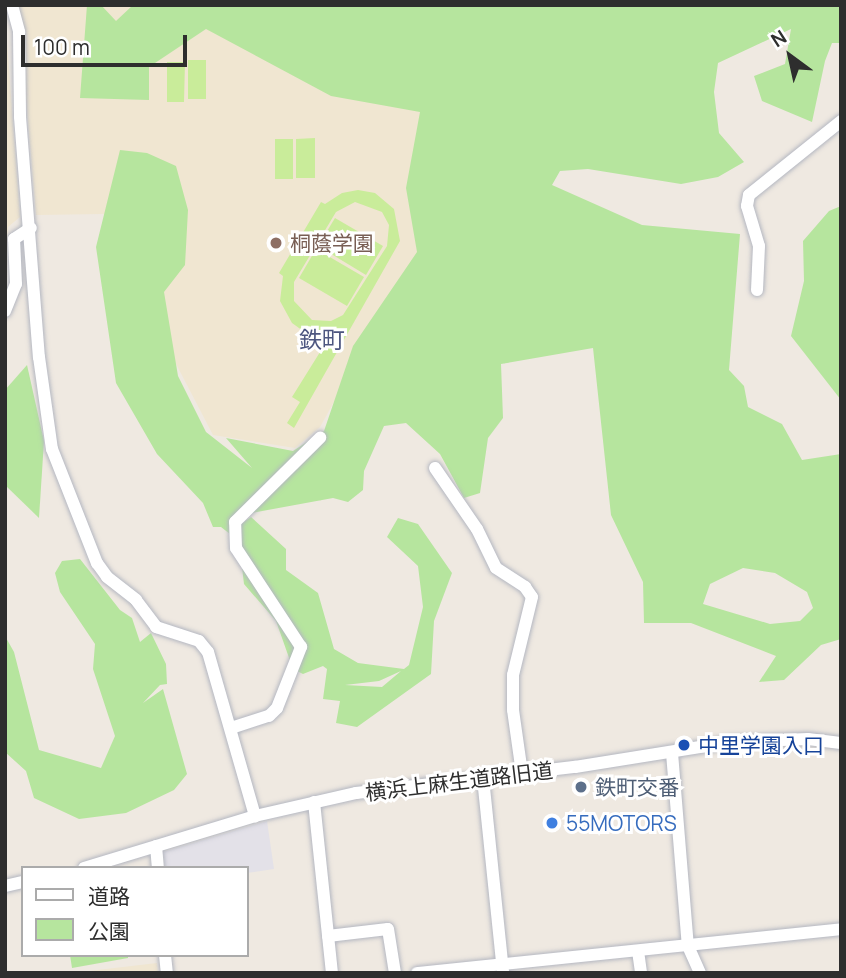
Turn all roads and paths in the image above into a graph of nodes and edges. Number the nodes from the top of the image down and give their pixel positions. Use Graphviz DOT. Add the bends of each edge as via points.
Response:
graph roads {
  1 [pos="12,5"];
  2 [pos="841,121"];
  3 [pos="31,228"];
  4 [pos="757,290"];
  5 [pos="5,312"];
  6 [pos="320,438"];
  7 [pos="435,468"];
  8 [pos="231,728"];
  9 [pos="841,743"];
  10 [pos="672,754"];
  11 [pos="522,773"];
  12 [pos="483,778"];
  13 [pos="314,802"];
  14 [pos="255,816"];
  15 [pos="156,846"];
  16 [pos="91,866"];
  17 [pos="158,866"];
  18 [pos="841,929"];
  19 [pos="328,936"];
  20 [pos="688,946"];
  21 [pos="638,951"];
  22 [pos="547,966"];
  23 [pos="503,968"];
  24 [pos="332,973"];
  25 [pos="395,973"];
  26 [pos="417,973"];
  27 [pos="641,973"];
  28 [pos="700,973"];
  1 -- 3 [label="street" via="19,33 19,97"];
  2 -- 4 [label="street" via="749,195 747,206 760,246"];
  3 -- 5 [label="street" via="14,239 16,284"];
  3 -- 8 [label="street" via="39,357 52,449 97,564 136,600 156,627 200,641 208,652"];
  6 -- 8 [label="street" via="234,522 236,548 301,647 277,708 269,716"];
  7 -- 11 [label="street" via="477,528 496,568 532,597 513,675"];
  8 -- 14 [label="street"];
  9 -- 10 [label="street, 横浜上麻生道路旧道" via="808,739 731,743"];
  10 -- 11 [label="street, 横浜上麻生道路旧道"];
  10 -- 20 [label="street"];
  11 -- 12 [label="street, 横浜上麻生道路旧道"];
  12 -- 13 [label="street, 横浜上麻生道路旧道"];
  12 -- 23 [label="street"];
  13 -- 14 [label="street, 横浜上麻生道路旧道"];
  13 -- 19 [label="street"];
  14 -- 15 [label="street, 横浜上麻生道路旧道"];
  15 -- 16 [label="street, 横浜上麻生道路旧道"];
  15 -- 17 [label="street"];
  18 -- 20 [label="street"];
  19 -- 24 [label="street"];
  19 -- 25 [label="street" via="388,929"];
  20 -- 21 [label="street"];
  20 -- 28 [label="street"];
  21 -- 22 [label="street"];
  21 -- 27 [label="street"];
  22 -- 23 [label="street"];
  23 -- 26 [label="street"];
}
